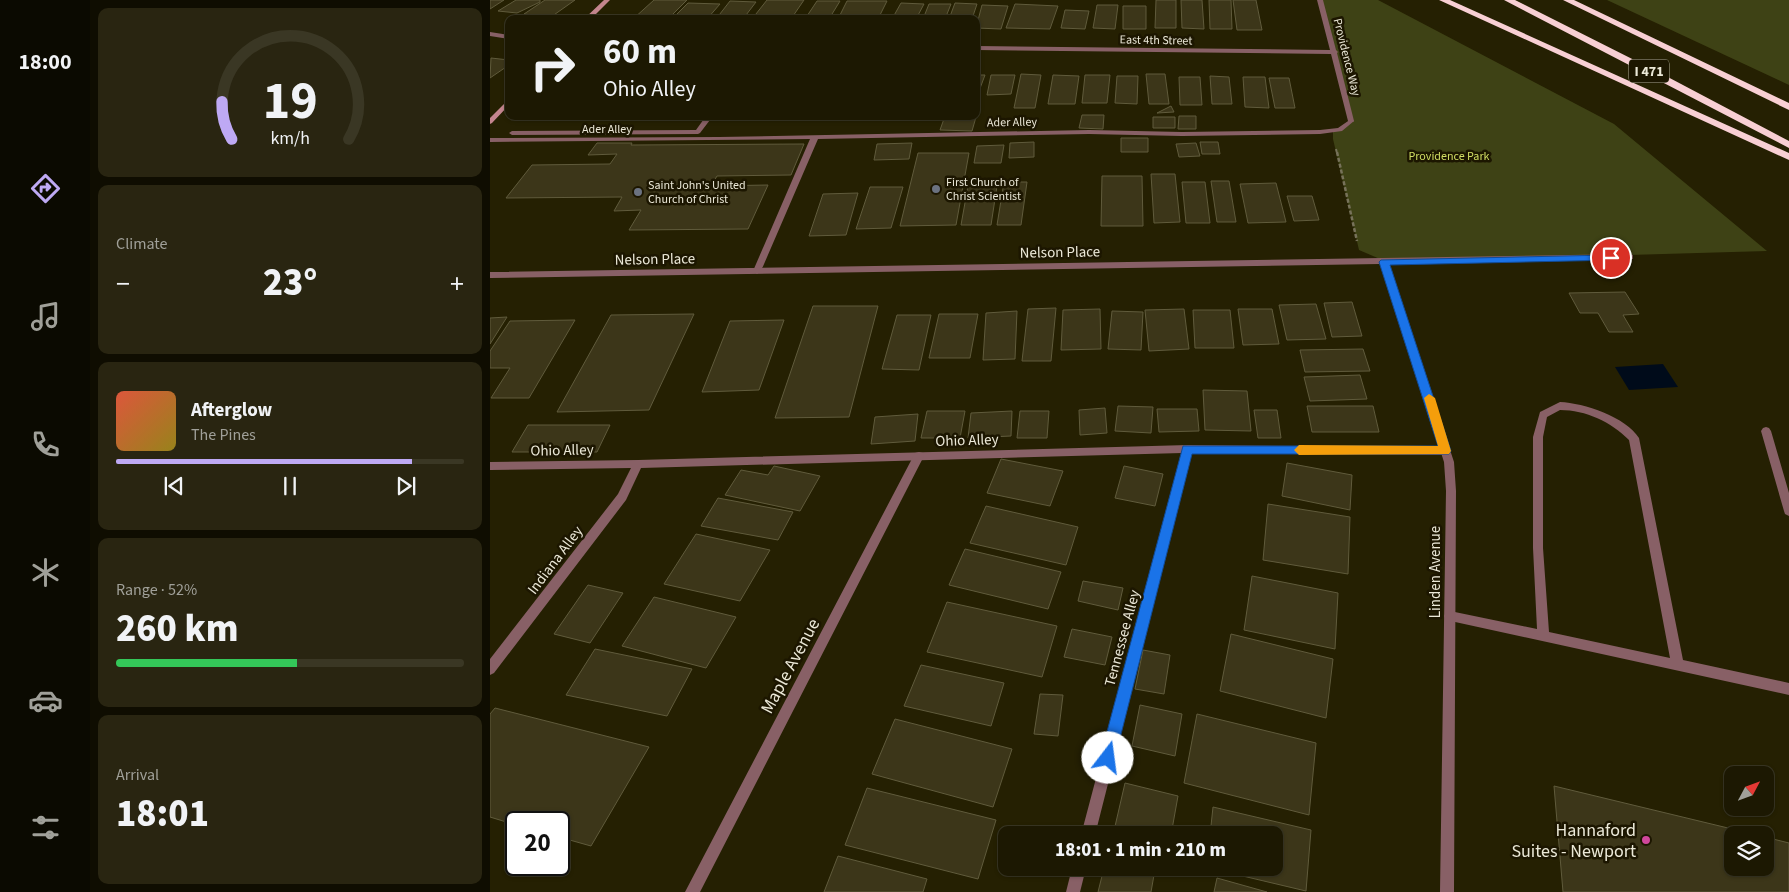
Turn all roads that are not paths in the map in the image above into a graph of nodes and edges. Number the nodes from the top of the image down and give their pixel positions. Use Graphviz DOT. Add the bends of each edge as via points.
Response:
graph roads {
  1 [pos="607,0"];
  2 [pos="1320,0"];
  3 [pos="1443,0"];
  4 [pos="1508,0"];
  5 [pos="1567,0"];
  6 [pos="591,15"];
  7 [pos="490,34"];
  8 [pos="505,36"];
  9 [pos="980,48"];
  10 [pos="1335,52"];
  11 [pos="505,105"];
  12 [pos="1789,107"];
  13 [pos="707,120"];
  14 [pos="491,121"];
  15 [pos="1351,121"];
  16 [pos="490,134"];
  17 [pos="815,138"];
  18 [pos="490,140"];
  19 [pos="1789,145"];
  20 [pos="1789,157"];
  21 [pos="1630,257"];
  22 [pos="1384,262"];
  23 [pos="757,271"];
  24 [pos="490,275"];
  25 [pos="1766,431"];
  26 [pos="1188,449"];
  27 [pos="1445,451"];
  28 [pos="919,456"];
  29 [pos="638,464"];
  30 [pos="490,466"];
  31 [pos="1789,511"];
  32 [pos="1450,616"];
  33 [pos="1543,636"];
  34 [pos="1678,666"];
  35 [pos="490,669"];
  36 [pos="1789,690"];
  37 [pos="1090,826"];
  38 [pos="1077,876"];
  39 [pos="692,892"];
  40 [pos="1073,892"];
  41 [pos="1447,892"];
  1 -- 6 [label="street"];
  2 -- 10 [label="street, Providence Way"];
  3 -- 20 [label="highway"];
  4 -- 19 [label="highway, I 471"];
  5 -- 12 [label="highway, I 471"];
  7 -- 8 [label="street"];
  9 -- 10 [label="street, East 4th Street"];
  10 -- 15 [label="street, Providence Way"];
  11 -- 14 [label="street"];
  13 -- 16 [label="street" via="698,132"];
  15 -- 17 [label="street, Ader Alley" via="1344,128 1333,131"];
  17 -- 18 [label="street, Ader Alley"];
  17 -- 23 [label="street"];
  21 -- 22 [label="street, Nelson Place"];
  22 -- 23 [label="street, Nelson Place"];
  22 -- 27 [label="street, Linden Avenue"];
  23 -- 24 [label="street, Nelson Place"];
  25 -- 31 [label="street"];
  26 -- 27 [label="street, Ohio Alley"];
  26 -- 28 [label="street, Ohio Alley"];
  26 -- 37 [label="street, Tennessee Alley"];
  27 -- 32 [label="street, Linden Avenue" via="1451,491"];
  28 -- 29 [label="street, Ohio Alley"];
  28 -- 39 [label="street, Maple Avenue"];
  29 -- 30 [label="street, Ohio Alley"];
  29 -- 35 [label="street, Indiana Alley" via="622,497"];
  32 -- 33 [label="street"];
  32 -- 41 [label="street, Linden Avenue"];
  33 -- 34 [label="street"];
  33 -- 34 [label="street" via="1538,548 1538,437 1543,415 1560,406 1584,410 1615,422 1634,438"];
  34 -- 36 [label="street"];
  38 -- 40 [label="street"];
}
